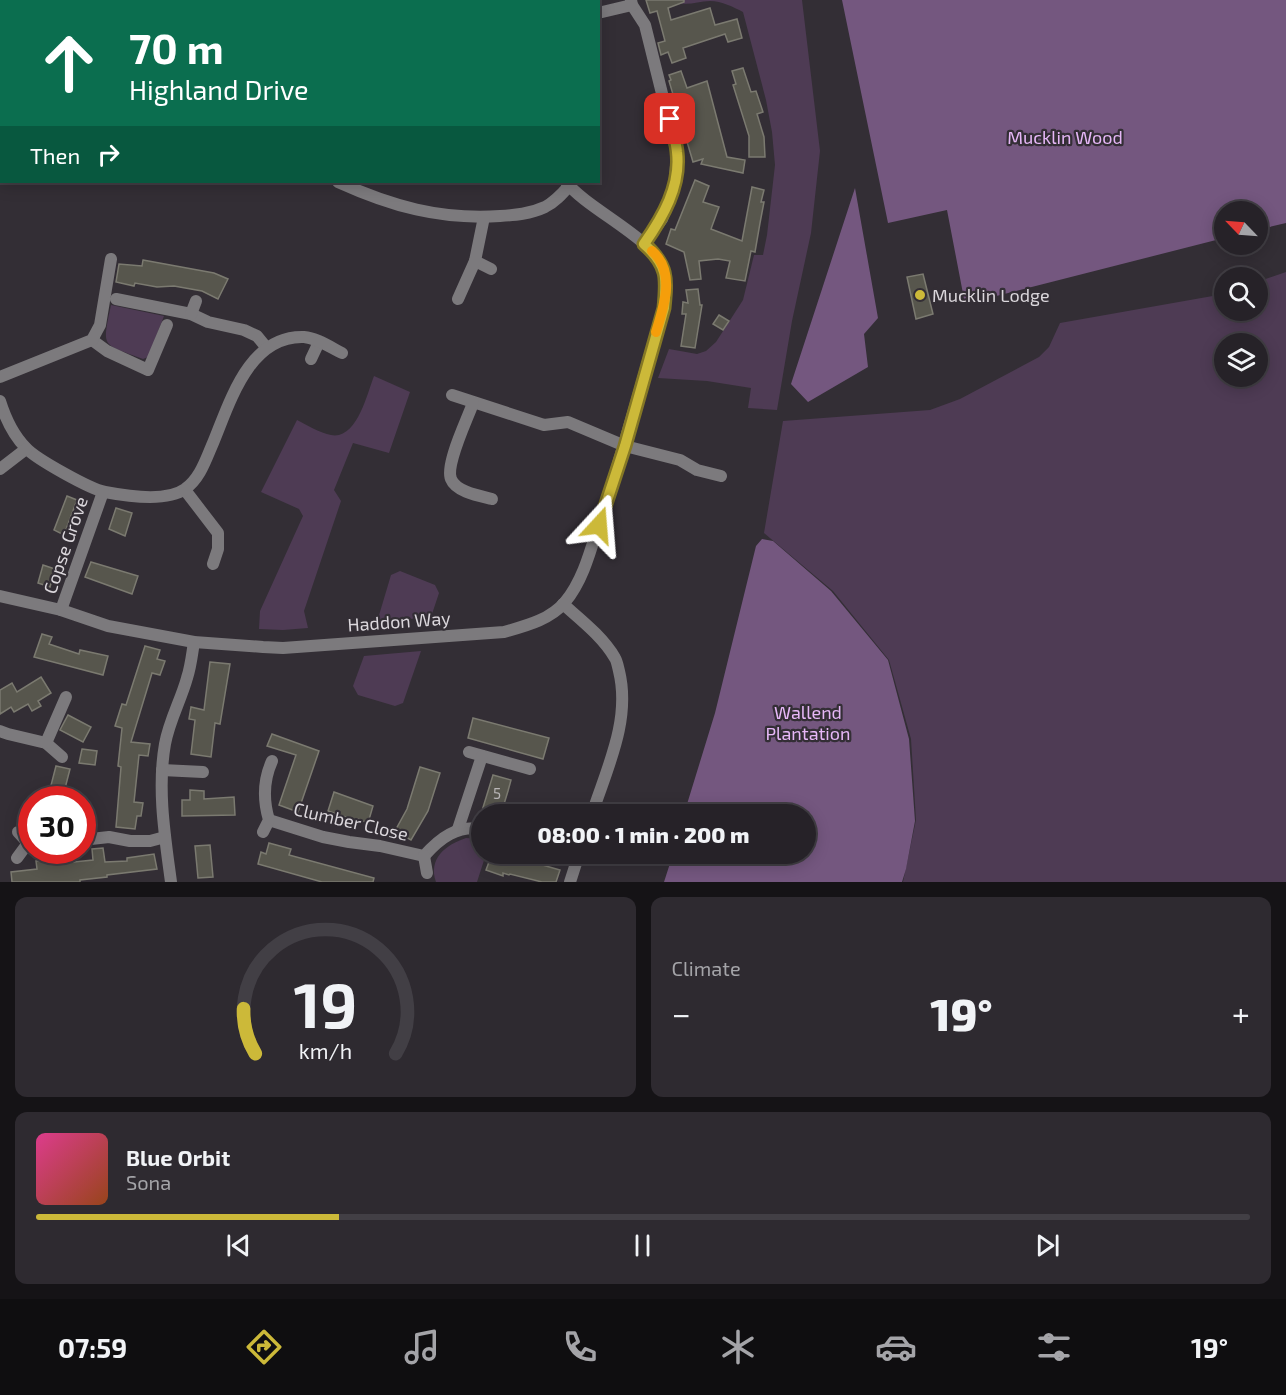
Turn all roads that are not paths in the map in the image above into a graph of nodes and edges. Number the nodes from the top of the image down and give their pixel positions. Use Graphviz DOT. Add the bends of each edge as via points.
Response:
graph roads {
  1 [pos="631,2"];
  2 [pos="600,12"];
  3 [pos="340,183"];
  4 [pos="568,184"];
  5 [pos="484,217"];
  6 [pos="644,244"];
  7 [pos="111,259"];
  8 [pos="475,261"];
  9 [pos="491,269"];
  10 [pos="116,299"];
  11 [pos="458,299"];
  12 [pos="196,301"];
  13 [pos="191,314"];
  14 [pos="167,325"];
  15 [pos="92,340"];
  16 [pos="319,342"];
  17 [pos="266,347"];
  18 [pos="342,353"];
  19 [pos="311,359"];
  20 [pos="0,377"];
  21 [pos="452,395"];
  22 [pos="0,401"];
  23 [pos="473,403"];
  24 [pos="625,446"];
  25 [pos="26,449"];
  26 [pos="0,470"];
  27 [pos="716,471"];
  28 [pos="185,490"];
  29 [pos="103,492"];
  30 [pos="492,500"];
  31 [pos="213,564"];
  32 [pos="0,596"];
  33 [pos="563,604"];
  34 [pos="61,610"];
  35 [pos="194,642"];
  36 [pos="66,697"];
  37 [pos="0,730"];
  38 [pos="46,743"];
  39 [pos="469,752"];
  40 [pos="482,756"];
  41 [pos="62,757"];
  42 [pos="272,761"];
  43 [pos="162,770"];
  44 [pos="530,770"];
  45 [pos="203,772"];
  46 [pos="595,804"];
  47 [pos="269,820"];
  48 [pos="471,827"];
  49 [pos="458,830"];
  50 [pos="263,832"];
  51 [pos="165,837"];
  52 [pos="96,838"];
  53 [pos="424,856"];
  54 [pos="574,864"];
  55 [pos="427,873"];
  56 [pos="171,882"];
  57 [pos="570,882"];
  1 -- 2 [label="street"];
  1 -- 6 [label="street" via="645,25 677,154 674,188 662,219"];
  3 -- 5 [label="street" via="421,212"];
  4 -- 5 [label="street" via="546,207 525,214"];
  4 -- 6 [label="street, Haddon Way"];
  5 -- 8 [label="street"];
  6 -- 24 [label="street, Haddon Way" via="664,268 664,308"];
  7 -- 15 [label="street" via="100,325"];
  8 -- 9 [label="street"];
  8 -- 11 [label="street"];
  10 -- 13 [label="street"];
  12 -- 13 [label="street"];
  13 -- 17 [label="street" via="244,330 257,336"];
  14 -- 15 [label="street" via="148,370"];
  15 -- 20 [label="street"];
  16 -- 17 [label="street" via="306,337"];
  16 -- 18 [label="street"];
  16 -- 19 [label="street"];
  17 -- 28 [label="street" via="247,370 202,470"];
  21 -- 23 [label="street"];
  22 -- 25 [label="street"];
  23 -- 24 [label="street" via="544,425 568,422"];
  23 -- 30 [label="street" via="450,465 450,478 466,491"];
  24 -- 27 [label="street" via="680,460 697,470"];
  24 -- 33 [label="street, Haddon Way" via="585,565"];
  25 -- 26 [label="street"];
  25 -- 29 [label="street"];
  28 -- 29 [label="street" via="163,497"];
  28 -- 31 [label="street" via="223,531"];
  29 -- 34 [label="street, Copse Grove"];
  32 -- 34 [label="street, Haddon Way"];
  33 -- 35 [label="street, Haddon Way" via="539,621 504,632 283,648"];
  33 -- 46 [label="street" via="616,658 622,685 619,734"];
  34 -- 35 [label="street, Haddon Way" via="108,626"];
  35 -- 43 [label="street" via="187,679 165,742"];
  36 -- 38 [label="street"];
  37 -- 38 [label="street"];
  38 -- 41 [label="street"];
  39 -- 40 [label="street"];
  40 -- 44 [label="street"];
  40 -- 49 [label="street"];
  42 -- 47 [label="street, Clumber Close" via="264,793"];
  43 -- 45 [label="street"];
  43 -- 51 [label="street"];
  47 -- 50 [label="street, Clumber Close"];
  47 -- 53 [label="street, Clumber Close" via="323,837"];
  48 -- 49 [label="street, Clumber Close"];
  49 -- 53 [label="street, Clumber Close" via="435,843"];
  51 -- 52 [label="street" via="150,841"];
  51 -- 56 [label="street"];
  53 -- 55 [label="street, Clumber Close"];
  54 -- 57 [label="street"];
}
